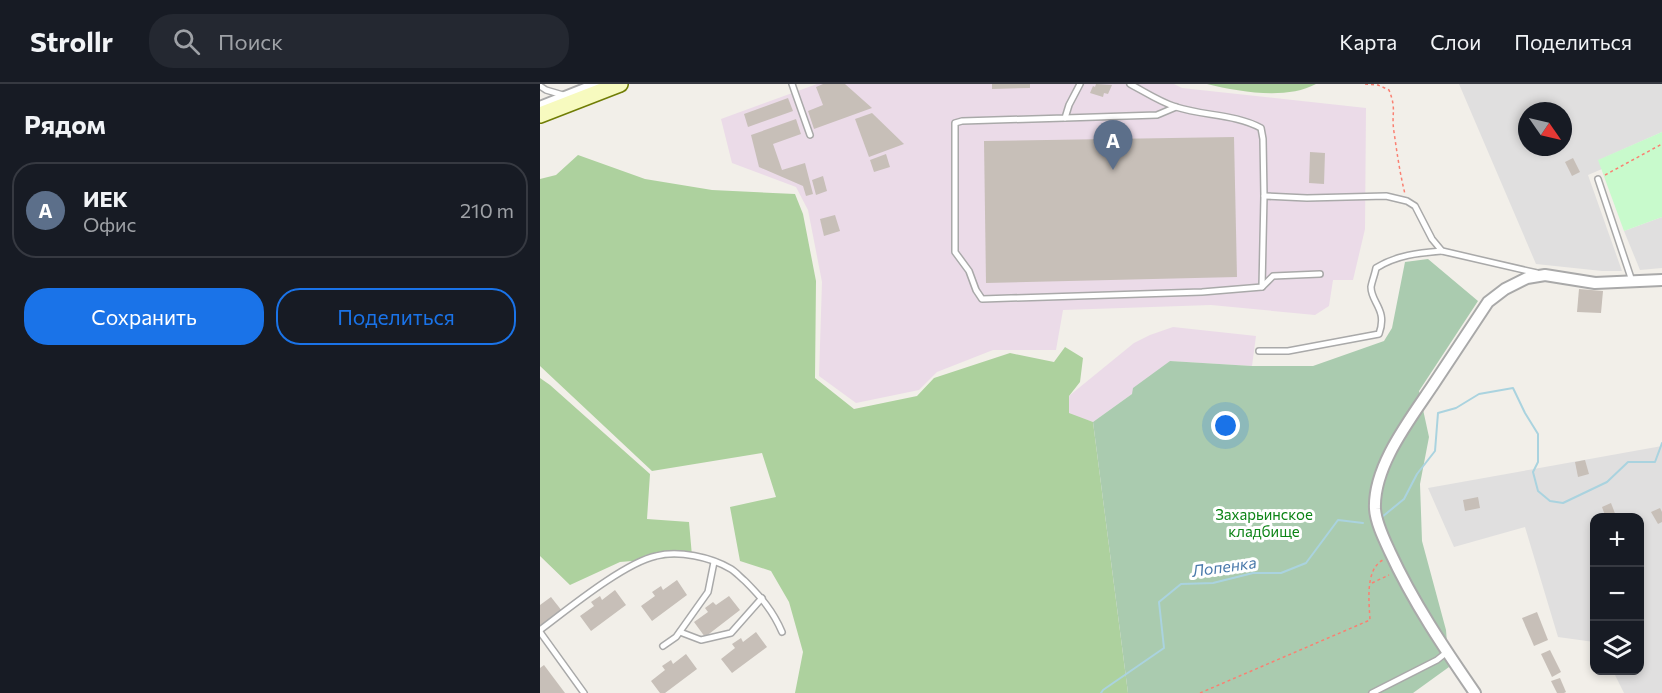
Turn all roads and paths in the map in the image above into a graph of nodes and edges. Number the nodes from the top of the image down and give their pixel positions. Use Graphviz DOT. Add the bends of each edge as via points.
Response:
graph roads {
  1 [pos="605,84"];
  2 [pos="620,84"];
  3 [pos="792,84"];
  4 [pos="1080,84"];
  5 [pos="1130,84"];
  6 [pos="1365,84"];
  7 [pos="540,86"];
  8 [pos="568,96"];
  9 [pos="540,107"];
  10 [pos="1176,107"];
  11 [pos="540,115"];
  12 [pos="1065,118"];
  13 [pos="810,135"];
  14 [pos="1662,144"];
  15 [pos="1598,178"];
  16 [pos="1264,196"];
  17 [pos="1407,201"];
  18 [pos="1442,251"];
  19 [pos="1320,274"];
  20 [pos="1545,275"];
  21 [pos="1662,280"];
  22 [pos="1632,281"];
  23 [pos="1262,287"];
  24 [pos="1258,351"];
  25 [pos="1392,556"];
  26 [pos="714,562"];
  27 [pos="1399,571"];
  28 [pos="1371,583"];
  29 [pos="762,598"];
  30 [pos="540,631"];
  31 [pos="680,632"];
  32 [pos="782,632"];
  33 [pos="663,646"];
  34 [pos="1447,652"];
  35 [pos="584,693"];
  36 [pos="1200,693"];
  37 [pos="1372,693"];
  38 [pos="1475,693"];
  1 -- 8 [label="street"];
  2 -- 11 [label="main road"];
  3 -- 13 [label="lane"];
  4 -- 12 [label="lane"];
  5 -- 10 [label="lane"];
  6 -- 17 [label="path" via="1389,90 1395,105 1398,165"];
  7 -- 8 [label="lane"];
  8 -- 9 [label="street"];
  10 -- 12 [label="lane" via="1157,115"];
  10 -- 16 [label="lane" via="1262,128"];
  12 -- 23 [label="lane" via="956,123 955,252 982,299"];
  14 -- 15 [label="path"];
  15 -- 22 [label="lane"];
  16 -- 17 [label="lane" via="1386,196"];
  16 -- 23 [label="lane"];
  17 -- 18 [label="lane" via="1415,206"];
  18 -- 20 [label="lane"];
  18 -- 24 [label="lane" via="1412,254 1376,268 1371,289 1383,324 1379,334 1288,351"];
  19 -- 23 [label="lane" via="1273,276"];
  20 -- 22 [label="street" via="1594,284"];
  20 -- 25 [label="street" via="1527,278 1488,302 1385,462 1375,509"];
  21 -- 22 [label="street"];
  25 -- 27 [label="street"];
  25 -- 28 [label="path" via="1372,569"];
  26 -- 29 [label="lane" via="732,569"];
  26 -- 30 [label="lane" via="675,554 655,556 623,571"];
  26 -- 31 [label="lane" via="708,592"];
  27 -- 28 [label="path"];
  27 -- 34 [label="street"];
  28 -- 36 [label="path" via="1370,620"];
  29 -- 31 [label="lane" via="731,633 701,640"];
  29 -- 32 [label="lane" via="775,614"];
  30 -- 35 [label="lane"];
  31 -- 33 [label="lane"];
  34 -- 37 [label="lane"];
  34 -- 38 [label="street"];
}
